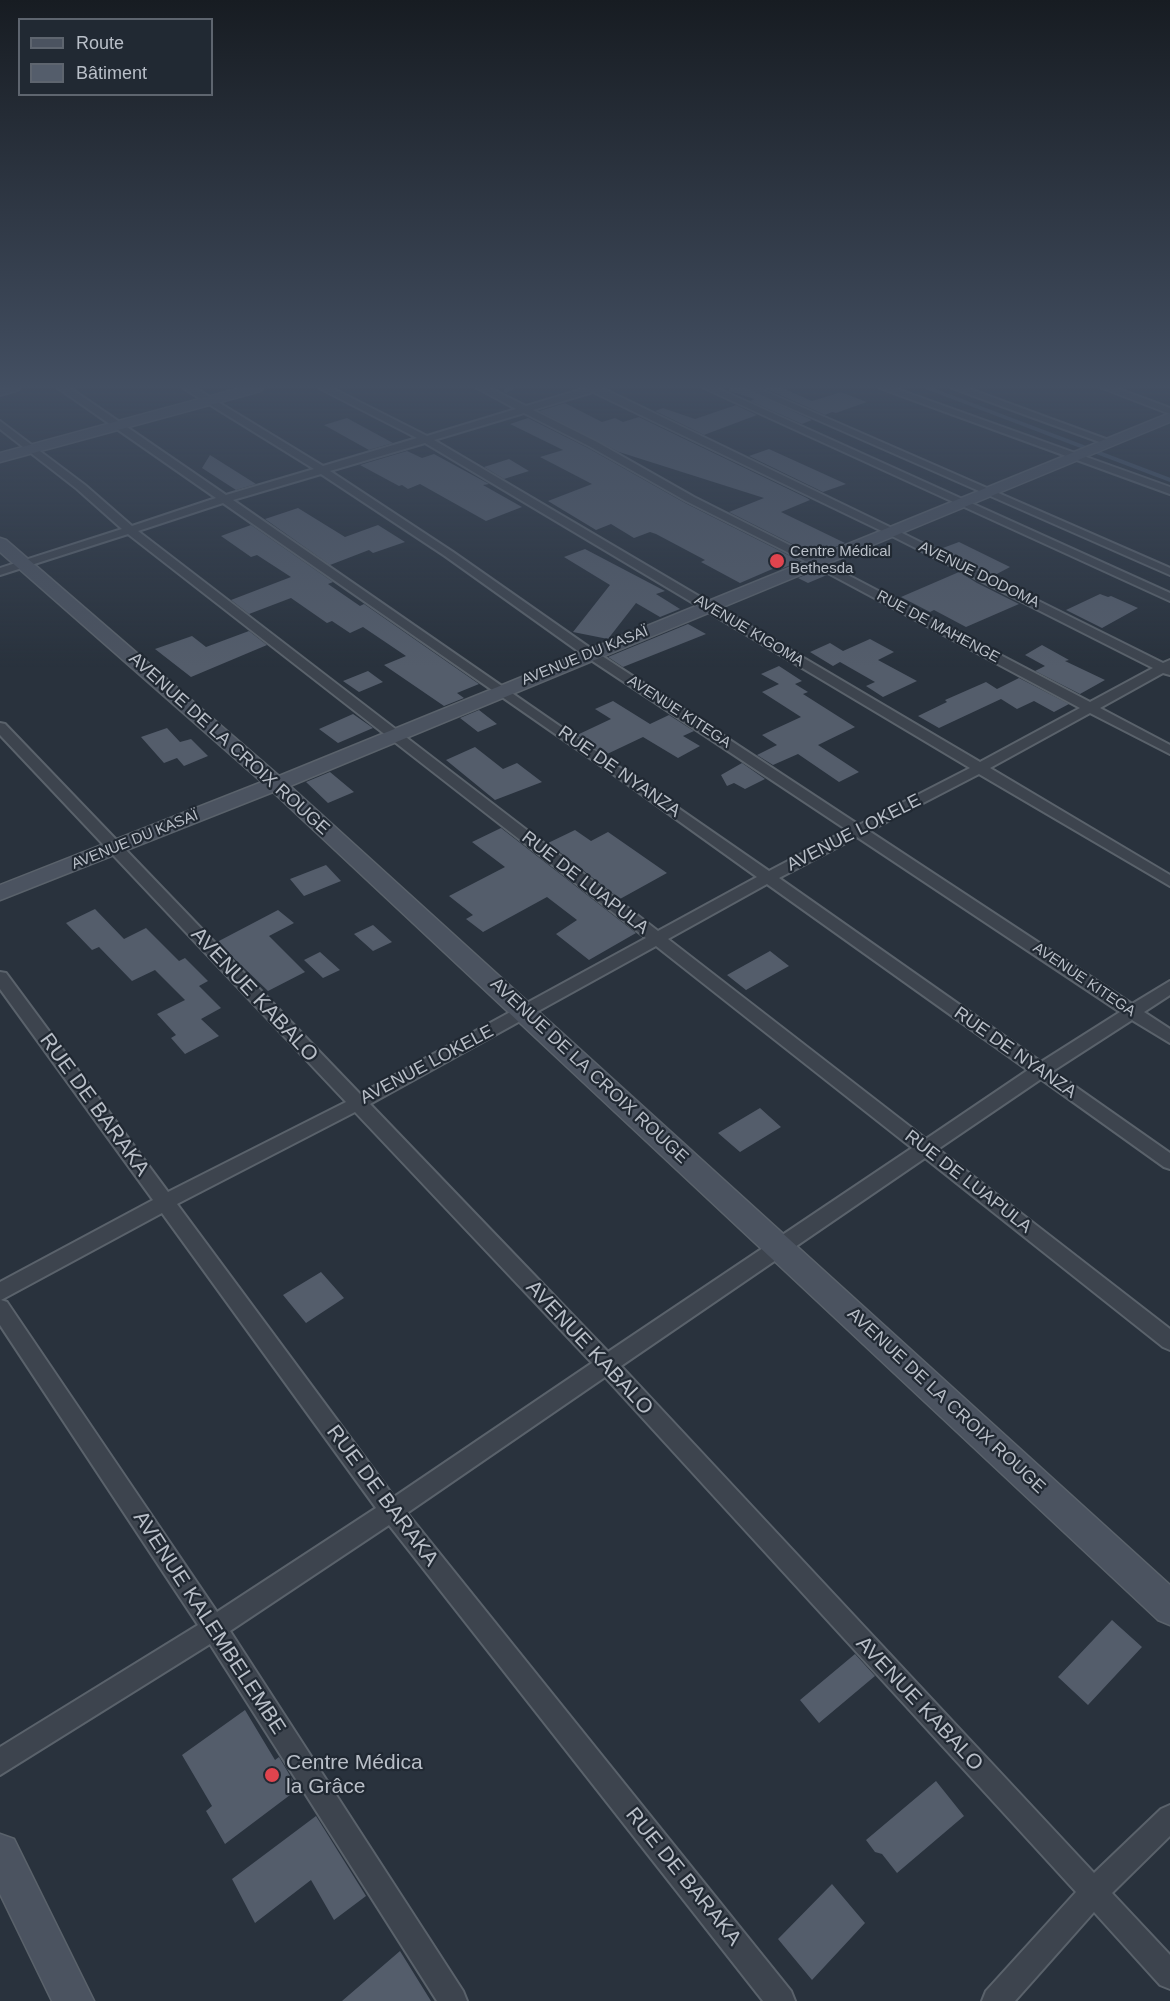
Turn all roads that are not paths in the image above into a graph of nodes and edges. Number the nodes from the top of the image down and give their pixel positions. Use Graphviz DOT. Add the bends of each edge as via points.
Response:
graph roads {
  1 [pos="74,481"];
  2 [pos="199,481"];
  3 [pos="284,481"];
  4 [pos="339,481"];
  5 [pos="497,481"];
  6 [pos="659,481"];
  7 [pos="787,481"];
  8 [pos="917,481"];
  9 [pos="963,481"];
  10 [pos="1013,481"];
  11 [pos="1146,481"];
  12 [pos="1170,491"];
  13 [pos="987,492"];
  14 [pos="225,499"];
  15 [pos="963,502"];
  16 [pos="129,529"];
  17 [pos="892,532"];
  18 [pos="0,543"];
  19 [pos="817,562"];
  20 [pos="25,564"];
  21 [pos="0,572"];
  22 [pos="1170,572"];
  23 [pos="1170,597"];
  24 [pos="707,606"];
  25 [pos="589,653"];
  26 [pos="1168,668"];
  27 [pos="501,690"];
  28 [pos="1090,707"];
  29 [pos="0,727"];
  30 [pos="394,735"];
  31 [pos="1170,750"];
  32 [pos="978,768"];
  33 [pos="276,784"];
  34 [pos="858,830"];
  35 [pos="115,848"];
  36 [pos="768,878"];
  37 [pos="1170,881"];
  38 [pos="0,893"];
  39 [pos="658,939"];
  40 [pos="0,977"];
  41 [pos="1170,987"];
  42 [pos="525,1012"];
  43 [pos="1132,1012"];
  44 [pos="1170,1037"];
  45 [pos="1040,1071"];
  46 [pos="356,1104"];
  47 [pos="927,1149"];
  48 [pos="1170,1162"];
  49 [pos="165,1202"];
  50 [pos="780,1247"];
  51 [pos="0,1293"];
  52 [pos="0,1308"];
  53 [pos="1170,1341"];
  54 [pos="606,1365"];
  55 [pos="391,1511"];
  56 [pos="1170,1608"];
  57 [pos="214,1628"];
  58 [pos="0,1762"];
  59 [pos="1170,1818"];
  60 [pos="0,1853"];
  61 [pos="1093,1893"];
  62 [pos="1170,1975"];
  63 [pos="74,2001"];
  64 [pos="453,2001"];
  65 [pos="782,2001"];
  66 [pos="996,2001"];
  1 -- 16 [label="street, RUE DE LUAPULA"];
  2 -- 14 [label="street, RUE DE NYANZA"];
  3 -- 14 [label="street"];
  4 -- 25 [label="street, AVENUE KITEGA"];
  5 -- 24 [label="street, AVENUE KIGOMA"];
  6 -- 19 [label="street, RUE DE MAHENGE"];
  7 -- 17 [label="street, AVENUE DODOMA"];
  8 -- 15 [label="street"];
  9 -- 13 [label="street"];
  10 -- 13 [label="street, AVENUE DU KASAÏ"];
  11 -- 12 [label="street"];
  13 -- 15 [label="street, AVENUE DU KASAÏ"];
  13 -- 22 [label="street"];
  14 -- 16 [label="street"];
  14 -- 27 [label="street, RUE DE NYANZA"];
  15 -- 17 [label="street, AVENUE DU KASAÏ"];
  15 -- 23 [label="street"];
  16 -- 20 [label="street"];
  16 -- 30 [label="street, RUE DE LUAPULA"];
  17 -- 19 [label="street, AVENUE DU KASAÏ"];
  17 -- 26 [label="street, AVENUE DODOMA"];
  18 -- 20 [label="street, AVENUE DE LA CROIX ROUGE"];
  19 -- 24 [label="street, AVENUE DU KASAÏ"];
  19 -- 28 [label="street, RUE DE MAHENGE"];
  20 -- 21 [label="street"];
  20 -- 33 [label="street, AVENUE DE LA CROIX ROUGE"];
  24 -- 25 [label="street, AVENUE DU KASAÏ"];
  24 -- 32 [label="street, AVENUE KIGOMA"];
  25 -- 27 [label="street, AVENUE DU KASAÏ"];
  25 -- 34 [label="street, AVENUE KITEGA"];
  26 -- 28 [label="street, AVENUE LOKELE"];
  27 -- 30 [label="street, AVENUE DU KASAÏ"];
  27 -- 36 [label="street, RUE DE NYANZA"];
  28 -- 31 [label="street, RUE DE MAHENGE"];
  28 -- 32 [label="street, AVENUE LOKELE"];
  29 -- 35 [label="street, AVENUE KABALO"];
  30 -- 33 [label="street, AVENUE DU KASAÏ"];
  30 -- 39 [label="street, RUE DE LUAPULA"];
  32 -- 34 [label="street, AVENUE LOKELE"];
  32 -- 37 [label="street, AVENUE KIGOMA"];
  33 -- 35 [label="street, AVENUE DU KASAÏ"];
  33 -- 42 [label="street, AVENUE DE LA CROIX ROUGE"];
  34 -- 36 [label="street, AVENUE LOKELE"];
  34 -- 43 [label="street, AVENUE KITEGA"];
  35 -- 38 [label="street, AVENUE DU KASAÏ"];
  35 -- 46 [label="street, AVENUE KABALO"];
  36 -- 39 [label="street, AVENUE LOKELE"];
  36 -- 45 [label="street, RUE DE NYANZA"];
  39 -- 42 [label="street, AVENUE LOKELE"];
  39 -- 47 [label="street, RUE DE LUAPULA"];
  40 -- 49 [label="street, RUE DE BARAKA"];
  41 -- 43 [label="street"];
  42 -- 46 [label="street, AVENUE LOKELE"];
  42 -- 50 [label="street, AVENUE DE LA CROIX ROUGE"];
  43 -- 44 [label="street, AVENUE KITEGA"];
  43 -- 45 [label="street"];
  45 -- 47 [label="street"];
  45 -- 48 [label="street, RUE DE NYANZA"];
  46 -- 49 [label="street, AVENUE LOKELE"];
  46 -- 54 [label="street, AVENUE KABALO"];
  47 -- 50 [label="street"];
  47 -- 53 [label="street, RUE DE LUAPULA"];
  49 -- 51 [label="street, AVENUE LOKELE"];
  49 -- 55 [label="street, RUE DE BARAKA"];
  50 -- 54 [label="street"];
  50 -- 56 [label="street, AVENUE DE LA CROIX ROUGE"];
  52 -- 57 [label="street, AVENUE KALEMBELEMBE"];
  54 -- 55 [label="street"];
  54 -- 61 [label="street, AVENUE KABALO"];
  55 -- 57 [label="street"];
  55 -- 65 [label="street, RUE DE BARAKA"];
  57 -- 58 [label="street"];
  57 -- 64 [label="street, AVENUE KALEMBELEMBE"];
  59 -- 61 [label="street"];
  60 -- 63 [label="street"];
  61 -- 62 [label="street, AVENUE KABALO"];
  61 -- 66 [label="street"];
}
